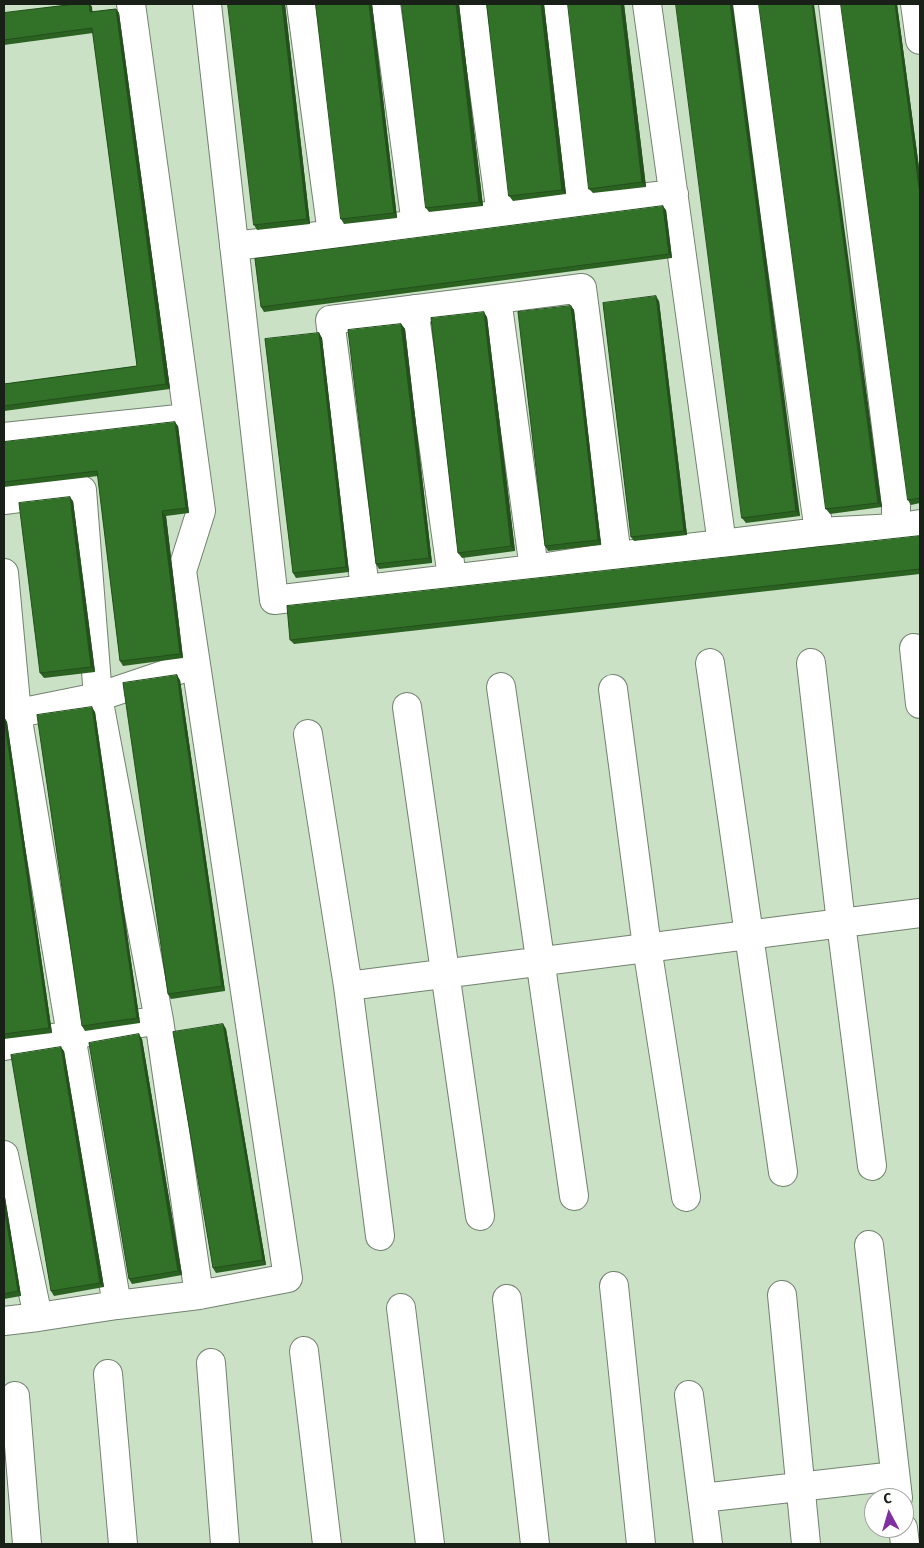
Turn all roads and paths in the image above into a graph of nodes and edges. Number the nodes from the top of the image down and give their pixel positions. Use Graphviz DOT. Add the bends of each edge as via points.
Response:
graph roads {
  1 [pos="131,4"];
  2 [pos="207,4"];
  3 [pos="300,4"];
  4 [pos="386,4"];
  5 [pos="472,4"];
  6 [pos="556,4"];
  7 [pos="647,4"];
  8 [pos="745,4"];
  9 [pos="833,4"];
  10 [pos="915,4"];
  11 [pos="920,40"];
  12 [pos="674,194"];
  13 [pos="581,205"];
  14 [pos="501,214"];
  15 [pos="416,224"];
  16 [pos="332,234"];
  17 [pos="234,246"];
  18 [pos="497,299"];
  19 [pos="414,309"];
  20 [pos="188,418"];
  21 [pos="4,437"];
  22 [pos="4,500"];
  23 [pos="908,526"];
  24 [pos="819,532"];
  25 [pos="722,544"];
  26 [pos="618,556"];
  27 [pos="534,568"];
  28 [pos="4,573"];
  29 [pos="452,577"];
  30 [pos="365,588"];
  31 [pos="914,648"];
  32 [pos="811,662"];
  33 [pos="710,663"];
  34 [pos="196,664"];
  35 [pos="500,687"];
  36 [pos="613,689"];
  37 [pos="98,697"];
  38 [pos="920,704"];
  39 [pos="407,707"];
  40 [pos="10,715"];
  41 [pos="308,734"];
  42 [pos="920,912"];
  43 [pos="841,923"];
  44 [pos="748,934"];
  45 [pos="647,947"];
  46 [pos="540,962"];
  47 [pos="445,973"];
  48 [pos="348,986"];
  49 [pos="159,1020"];
  50 [pos="71,1035"];
  51 [pos="4,1046"];
  52 [pos="4,1155"];
  53 [pos="872,1166"];
  54 [pos="783,1172"];
  55 [pos="574,1196"];
  56 [pos="686,1197"];
  57 [pos="480,1216"];
  58 [pos="380,1236"];
  59 [pos="869,1245"];
  60 [pos="614,1286"];
  61 [pos="199,1295"];
  62 [pos="782,1295"];
  63 [pos="506,1299"];
  64 [pos="117,1305"];
  65 [pos="401,1308"];
  66 [pos="38,1317"];
  67 [pos="4,1321"];
  68 [pos="304,1351"];
  69 [pos="211,1363"];
  70 [pos="108,1374"];
  71 [pos="689,1395"];
  72 [pos="15,1396"];
  73 [pos="799,1486"];
  74 [pos="897,1487"];
  75 [pos="702,1498"];
  76 [pos="27,1544"];
  77 [pos="123,1544"];
  78 [pos="225,1544"];
  79 [pos="327,1544"];
  80 [pos="430,1544"];
  81 [pos="535,1544"];
  82 [pos="641,1544"];
  83 [pos="708,1544"];
  84 [pos="806,1544"];
  1 -- 20 [label="lane"];
  2 -- 17 [label="lane"];
  3 -- 16 [label="lane"];
  4 -- 15 [label="lane"];
  5 -- 14 [label="lane"];
  6 -- 13 [label="lane"];
  7 -- 12 [label="lane"];
  8 -- 24 [label="lane"];
  9 -- 23 [label="lane" via="896,506"];
  10 -- 11 [label="lane"];
  12 -- 13 [label="lane"];
  12 -- 25 [label="lane"];
  13 -- 14 [label="lane"];
  14 -- 15 [label="lane"];
  15 -- 16 [label="lane"];
  16 -- 17 [label="lane"];
  17 -- 30 [label="lane" via="274,600"];
  18 -- 19 [label="lane"];
  18 -- 26 [label="lane" via="582,288"];
  18 -- 27 [label="lane"];
  19 -- 29 [label="lane"];
  19 -- 30 [label="lane" via="330,320"];
  20 -- 21 [label="lane"];
  20 -- 34 [label="lane" via="201,511 182,571"];
  22 -- 37 [label="lane" via="82,490"];
  23 -- 24 [label="lane"];
  24 -- 25 [label="lane"];
  25 -- 26 [label="lane"];
  26 -- 27 [label="lane"];
  27 -- 29 [label="lane"];
  28 -- 40 [label="lane"];
  29 -- 30 [label="lane"];
  31 -- 38 [label="lane"];
  32 -- 43 [label="lane"];
  33 -- 44 [label="lane"];
  34 -- 37 [label="lane"];
  34 -- 61 [label="lane" via="288,1278"];
  35 -- 46 [label="lane"];
  36 -- 45 [label="lane"];
  37 -- 40 [label="lane"];
  37 -- 49 [label="lane"];
  39 -- 47 [label="lane"];
  40 -- 50 [label="lane"];
  41 -- 48 [label="lane"];
  42 -- 43 [label="lane"];
  43 -- 44 [label="lane"];
  43 -- 53 [label="lane"];
  44 -- 45 [label="lane"];
  44 -- 54 [label="lane"];
  45 -- 46 [label="lane"];
  45 -- 56 [label="lane"];
  46 -- 47 [label="lane"];
  46 -- 55 [label="lane"];
  47 -- 48 [label="lane"];
  47 -- 57 [label="lane"];
  48 -- 58 [label="lane"];
  49 -- 50 [label="lane"];
  49 -- 61 [label="lane"];
  50 -- 51 [label="lane"];
  50 -- 64 [label="lane"];
  52 -- 66 [label="lane"];
  59 -- 74 [label="lane"];
  60 -- 82 [label="lane"];
  61 -- 64 [label="lane"];
  62 -- 73 [label="lane"];
  63 -- 81 [label="lane"];
  64 -- 66 [label="lane"];
  65 -- 80 [label="lane"];
  66 -- 67 [label="lane"];
  68 -- 79 [label="lane"];
  69 -- 78 [label="lane"];
  70 -- 77 [label="lane"];
  71 -- 75 [label="lane"];
  72 -- 76 [label="lane"];
  73 -- 74 [label="lane"];
  73 -- 75 [label="lane"];
  73 -- 84 [label="lane"];
  75 -- 83 [label="lane"];
}
